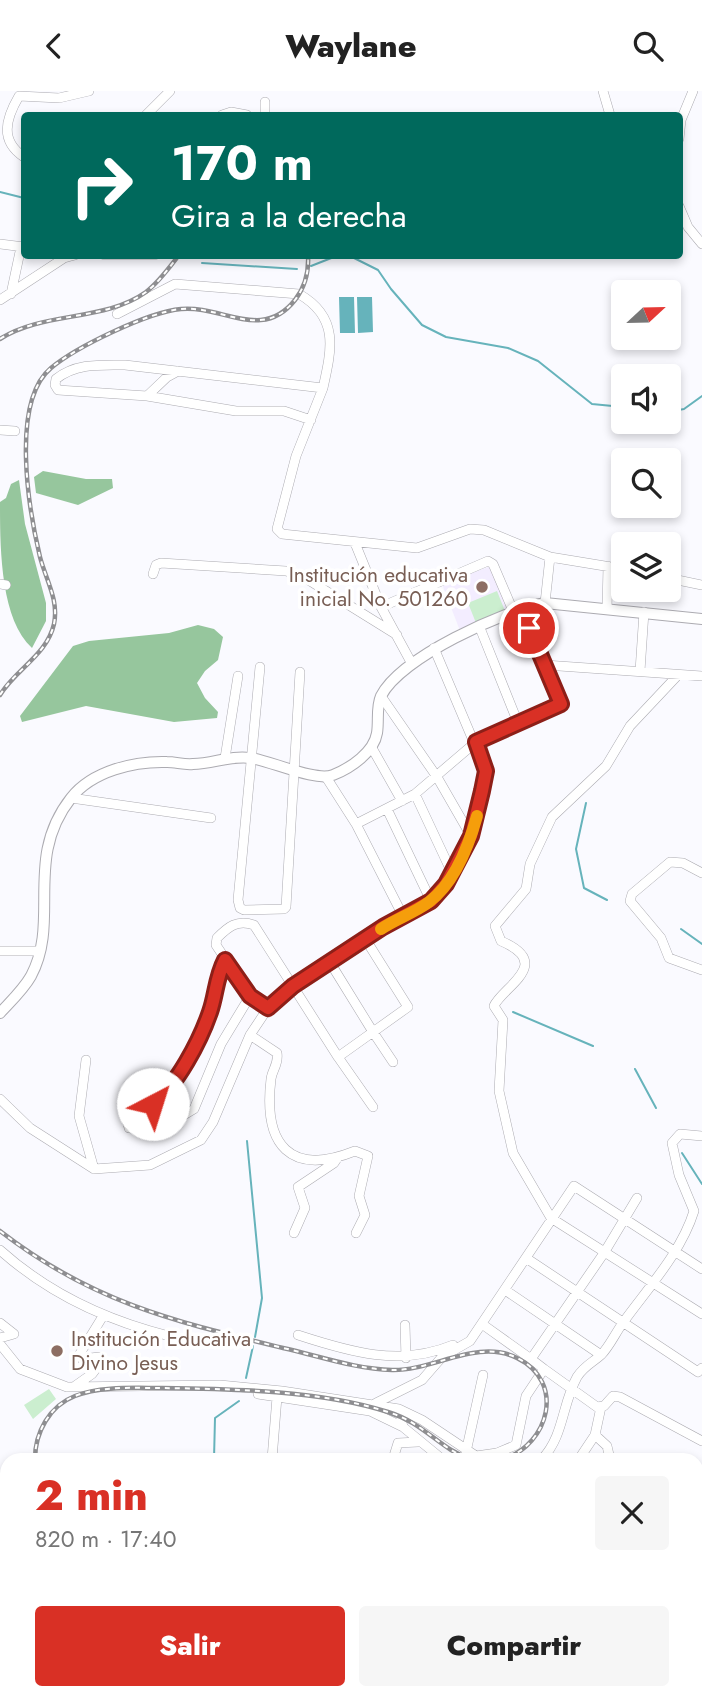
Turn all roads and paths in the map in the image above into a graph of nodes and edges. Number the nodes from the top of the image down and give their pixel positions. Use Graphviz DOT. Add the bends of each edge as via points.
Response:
graph roads {
  1 [pos="89,91"];
  2 [pos="169,91"];
  3 [pos="603,91"];
  4 [pos="693,91"];
  5 [pos="265,102"];
  6 [pos="149,112"];
  7 [pos="265,112"];
  8 [pos="609,112"];
  9 [pos="683,115"];
  10 [pos="21,155"];
  11 [pos="683,215"];
  12 [pos="0,244"];
  13 [pos="702,244"];
  14 [pos="21,247"];
  15 [pos="21,255"];
  16 [pos="61,259"];
  17 [pos="11,294"];
  18 [pos="0,300"];
  19 [pos="117,314"];
  20 [pos="178,371"];
  21 [pos="323,388"];
  22 [pos="147,396"];
  23 [pos="311,420"];
  24 [pos="0,430"];
  25 [pos="15,431"];
  26 [pos="355,543"];
  27 [pos="550,557"];
  28 [pos="608,566"];
  29 [pos="611,567"];
  30 [pos="153,574"];
  31 [pos="681,581"];
  32 [pos="702,585"];
  33 [pos="545,603"];
  34 [pos="381,607"];
  35 [pos="607,609"];
  36 [pos="518,611"];
  37 [pos="644,612"];
  38 [pos="702,619"];
  39 [pos="480,628"];
  40 [pos="397,635"];
  41 [pos="434,648"];
  42 [pos="412,664"];
  43 [pos="545,665"];
  44 [pos="260,667"];
  45 [pos="640,671"];
  46 [pos="300,672"];
  47 [pos="678,675"];
  48 [pos="238,676"];
  49 [pos="702,676"];
  50 [pos="381,697"];
  51 [pos="518,723"];
  52 [pos="476,742"];
  53 [pos="372,748"];
  54 [pos="225,758"];
  55 [pos="251,758"];
  56 [pos="293,769"];
  57 [pos="437,776"];
  58 [pos="326,777"];
  59 [pos="415,794"];
  60 [pos="71,798"];
  61 [pos="402,801"];
  62 [pos="387,809"];
  63 [pos="211,818"];
  64 [pos="356,824"];
  65 [pos="471,836"];
  66 [pos="452,873"];
  67 [pos="702,873"];
  68 [pos="431,901"];
  69 [pos="403,916"];
  70 [pos="366,940"];
  71 [pos="0,951"];
  72 [pos="38,951"];
  73 [pos="225,960"];
  74 [pos="331,964"];
  75 [pos="702,970"];
  76 [pos="293,986"];
  77 [pos="250,996"];
  78 [pos="268,1008"];
  79 [pos="0,1013"];
  80 [pos="373,1032"];
  81 [pos="250,1035"];
  82 [pos="338,1057"];
  83 [pos="86,1060"];
  84 [pos="393,1062"];
  85 [pos="0,1099"];
  86 [pos="373,1107"];
  87 [pos="702,1136"];
  88 [pos="338,1157"];
  89 [pos="94,1169"];
  90 [pos="636,1198"];
  91 [pos="551,1218"];
  92 [pos="626,1219"];
  93 [pos="294,1233"];
  94 [pos="356,1233"];
  95 [pos="0,1250"];
  96 [pos="674,1251"];
  97 [pos="604,1252"];
  98 [pos="526,1258"];
  99 [pos="702,1269"];
  100 [pos="653,1283"];
  101 [pos="505,1290"];
  102 [pos="578,1292"];
  103 [pos="702,1314"];
  104 [pos="103,1316"];
  105 [pos="0,1323"];
  106 [pos="482,1324"];
  107 [pos="556,1324"];
  108 [pos="623,1324"];
  109 [pos="405,1325"];
  110 [pos="298,1335"];
  111 [pos="473,1335"];
  112 [pos="169,1336"];
  113 [pos="0,1338"];
  114 [pos="0,1344"];
  115 [pos="601,1355"];
  116 [pos="406,1357"];
  117 [pos="531,1359"];
  118 [pos="702,1368"];
  119 [pos="544,1369"];
  120 [pos="483,1375"];
  121 [pos="73,1387"];
  122 [pos="571,1390"];
  123 [pos="258,1394"];
  124 [pos="273,1394"];
  125 [pos="376,1403"];
  126 [pos="601,1408"];
  127 [pos="399,1409"];
  128 [pos="403,1427"];
  129 [pos="595,1436"];
  130 [pos="702,1441"];
  131 [pos="418,1442"];
  132 [pos="466,1452"];
  133 [pos="272,1453"];
  134 [pos="395,1453"];
  135 [pos="434,1453"];
  136 [pos="473,1453"];
  137 [pos="493,1453"];
  138 [pos="547,1453"];
  139 [pos="583,1453"];
  140 [pos="609,1453"];
  1 -- 10 [label="street" via="59,98 19,96 5,134 12,149"];
  2 -- 6 [label="street"];
  3 -- 8 [label="street"];
  4 -- 9 [label="street"];
  5 -- 7 [label="street"];
  11 -- 13 [label="street"];
  12 -- 14 [label="street"];
  15 -- 17 [label="street"];
  16 -- 17 [label="street"];
  17 -- 18 [label="street"];
  19 -- 21 [label="street" via="175,284 299,294 313,302 329,323"];
  20 -- 21 [label="street"];
  20 -- 22 [label="street"];
  20 -- 22 [label="street" via="93,365 68,370 55,385 58,390"];
  21 -- 23 [label="street"];
  22 -- 23 [label="street" via="236,411 284,411"];
  23 -- 26 [label="street" via="296,456 277,529 282,534"];
  24 -- 25 [label="street"];
  26 -- 27 [label="street" via="417,548 470,529 484,530"];
  26 -- 34 [label="street"];
  27 -- 28 [label="street"];
  27 -- 33 [label="street"];
  28 -- 29 [label="street"];
  28 -- 35 [label="street"];
  30 -- 40 [label="street" via="161,563 286,571 302,576"];
  31 -- 32 [label="street"];
  33 -- 35 [label="main road"];
  33 -- 36 [label="main road"];
  34 -- 36 [label="street" via="488,561"];
  34 -- 40 [label="street"];
  35 -- 37 [label="main road"];
  36 -- 39 [label="main road"];
  36 -- 43 [label="street"];
  37 -- 38 [label="main road"];
  37 -- 45 [label="street"];
  39 -- 41 [label="main road"];
  39 -- 51 [label="street"];
  40 -- 42 [label="street"];
  41 -- 42 [label="main road"];
  41 -- 52 [label="street"];
  42 -- 50 [label="main road"];
  43 -- 45 [label="street"];
  43 -- 51 [label="street" via="561,704"];
  44 -- 55 [label="street"];
  45 -- 47 [label="street"];
  46 -- 56 [label="street"];
  47 -- 49 [label="street"];
  47 -- 91 [label="street" via="630,726 599,773 552,817 530,863 526,889 495,926 501,941 512,946 524,965 515,985 494,1006 504,1030 498,1052 499,1091 513,1153"];
  48 -- 54 [label="street"];
  50 -- 53 [label="main road"];
  50 -- 57 [label="street"];
  51 -- 52 [label="street"];
  52 -- 57 [label="street"];
  52 -- 65 [label="street" via="486,771"];
  53 -- 58 [label="main road"];
  53 -- 61 [label="street"];
  54 -- 55 [label="main road"];
  54 -- 60 [label="main road" via="195,765 141,764 97,776"];
  55 -- 56 [label="main road"];
  55 -- 56 [label="street" via="238,900 244,910 286,907"];
  56 -- 58 [label="main road"];
  57 -- 59 [label="street"];
  57 -- 65 [label="street"];
  58 -- 64 [label="street"];
  59 -- 61 [label="street"];
  59 -- 66 [label="street"];
  60 -- 63 [label="street"];
  60 -- 72 [label="main road" via="47,839"];
  61 -- 62 [label="street"];
  62 -- 64 [label="street"];
  62 -- 68 [label="street"];
  64 -- 69 [label="street"];
  65 -- 66 [label="street"];
  66 -- 68 [label="street"];
  67 -- 75 [label="street" via="670,862 632,894 630,901 661,938 668,958"];
  68 -- 69 [label="street"];
  69 -- 70 [label="street"];
  70 -- 74 [label="street"];
  70 -- 80 [label="street" via="408,1008"];
  71 -- 72 [label="street"];
  72 -- 79 [label="main road" via="32,974"];
  73 -- 76 [label="street" via="216,938 240,922 254,925"];
  73 -- 77 [label="street"];
  73 -- 77 [label="street" via="210,1012 182,1069 158,1100 127,1120 129,1128 159,1131 194,1109 221,1044"];
  74 -- 76 [label="street"];
  74 -- 80 [label="street"];
  76 -- 78 [label="street"];
  76 -- 82 [label="street"];
  77 -- 78 [label="street"];
  78 -- 81 [label="street"];
  80 -- 82 [label="street"];
  80 -- 84 [label="street"];
  81 -- 88 [label="street" via="273,1048 278,1057 271,1076 270,1106 273,1126 287,1153 299,1160"];
  81 -- 89 [label="street" via="201,1140 150,1165"];
  82 -- 86 [label="street"];
  83 -- 89 [label="street" via="79,1116"];
  85 -- 89 [label="street" via="30,1128"];
  87 -- 96 [label="street" via="680,1134 672,1143 678,1175 694,1211"];
  88 -- 93 [label="street" via="298,1187 305,1208"];
  88 -- 94 [label="street" via="355,1151 368,1156 359,1196 365,1215"];
  90 -- 92 [label="street"];
  91 -- 92 [label="street" via="574,1186"];
  91 -- 97 [label="street"];
  91 -- 98 [label="street"];
  92 -- 96 [label="street"];
  92 -- 97 [label="street"];
  95 -- 104 [label="street" via="42,1285"];
  96 -- 99 [label="street"];
  96 -- 100 [label="street"];
  97 -- 100 [label="street"];
  97 -- 102 [label="street"];
  98 -- 101 [label="street"];
  98 -- 102 [label="street"];
  100 -- 103 [label="street"];
  100 -- 108 [label="street"];
  101 -- 106 [label="street"];
  101 -- 107 [label="street"];
  102 -- 107 [label="street"];
  102 -- 108 [label="street"];
  104 -- 112 [label="street"];
  104 -- 121 [label="street" via="79,1355 82,1359 99,1357 101,1362"];
  105 -- 113 [label="street" via="14,1333"];
  106 -- 111 [label="street"];
  106 -- 117 [label="street"];
  107 -- 115 [label="street"];
  107 -- 117 [label="street"];
  108 -- 115 [label="street"];
  108 -- 118 [label="street" via="698,1372"];
  109 -- 116 [label="street"];
  110 -- 116 [label="street" via="348,1352"];
  111 -- 116 [label="street" via="437,1351"];
  111 -- 125 [label="street" via="442,1357 422,1380"];
  114 -- 121 [label="street" via="20,1369"];
  115 -- 122 [label="street" via="585,1366"];
  117 -- 119 [label="street"];
  119 -- 122 [label="street"];
  119 -- 137 [label="street" via="526,1396 516,1445"];
  120 -- 132 [label="street"];
  121 -- 124 [label="street" via="220,1385"];
  122 -- 126 [label="street"];
  122 -- 138 [label="street" via="560,1432"];
  123 -- 124 [label="street"];
  124 -- 125 [label="street"];
  124 -- 128 [label="street" via="370,1411"];
  124 -- 133 [label="street"];
  125 -- 127 [label="street"];
  126 -- 129 [label="street"];
  126 -- 130 [label="street" via="613,1396 620,1397"];
  127 -- 128 [label="street"];
  127 -- 132 [label="street"];
  128 -- 131 [label="street"];
  129 -- 139 [label="street"];
  129 -- 140 [label="street"];
  131 -- 134 [label="street" via="398,1443"];
  131 -- 135 [label="street"];
  132 -- 136 [label="street"];
}
